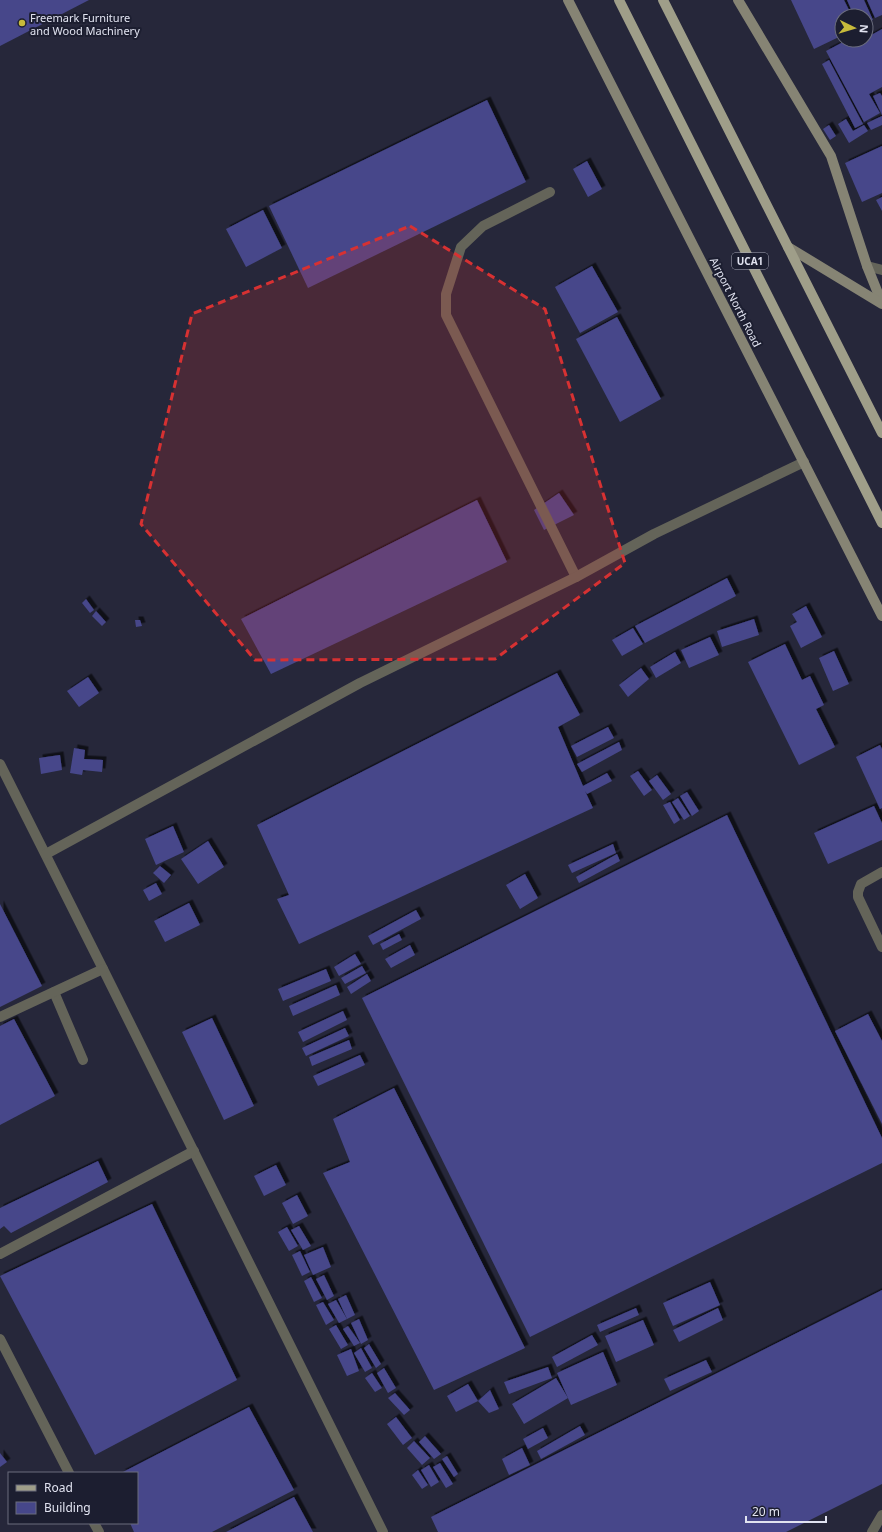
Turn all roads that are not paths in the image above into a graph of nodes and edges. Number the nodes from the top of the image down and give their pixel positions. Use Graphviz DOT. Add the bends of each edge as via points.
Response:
graph roads {
  1 [pos="568,0"];
  2 [pos="619,0"];
  3 [pos="663,0"];
  4 [pos="738,0"];
  5 [pos="550,192"];
  6 [pos="788,247"];
  7 [pos="867,266"];
  8 [pos="882,270"];
  9 [pos="882,303"];
  10 [pos="882,434"];
  11 [pos="804,462"];
  12 [pos="882,523"];
  13 [pos="576,577"];
  14 [pos="882,616"];
  15 [pos="0,764"];
  16 [pos="46,854"];
  17 [pos="882,872"];
  18 [pos="882,947"];
  19 [pos="103,969"];
  20 [pos="54,992"];
  21 [pos="0,1017"];
  22 [pos="83,1060"];
  23 [pos="194,1151"];
  24 [pos="0,1254"];
  25 [pos="0,1339"];
  26 [pos="68,1472"];
  27 [pos="882,1515"];
  28 [pos="383,1532"];
  29 [pos="872,1532"];
  1 -- 11 [label="main road, Airport North Road"];
  2 -- 12 [label="main road, UCA1"];
  3 -- 6 [label="main road"];
  4 -- 7 [label="main road" via="831,156"];
  5 -- 13 [label="lane" via="482,226 461,247 446,294 446,314"];
  6 -- 9 [label="main road"];
  6 -- 10 [label="main road"];
  7 -- 8 [label="lane"];
  7 -- 9 [label="main road"];
  11 -- 13 [label="lane" via="654,534"];
  11 -- 14 [label="main road, Airport North Road"];
  13 -- 16 [label="lane" via="360,683"];
  15 -- 16 [label="lane"];
  16 -- 19 [label="lane"];
  17 -- 18 [label="lane" via="861,884 858,897"];
  19 -- 20 [label="lane"];
  19 -- 23 [label="lane"];
  20 -- 21 [label="lane"];
  20 -- 22 [label="lane"];
  23 -- 24 [label="lane"];
  23 -- 28 [label="lane"];
  25 -- 26 [label="lane"];
  27 -- 29 [label="lane"];
}
